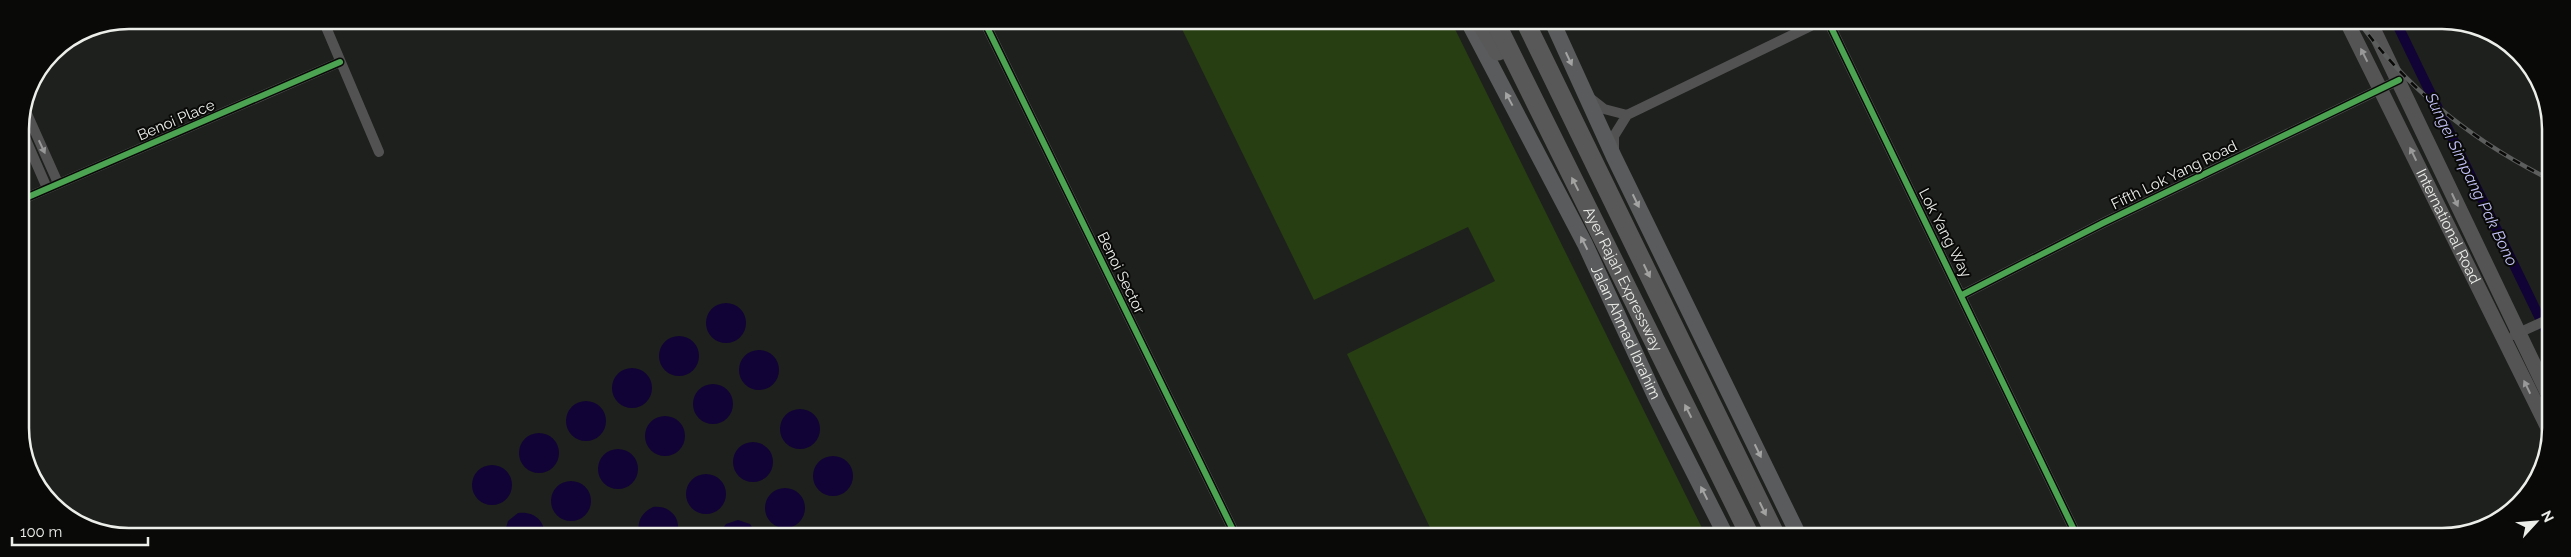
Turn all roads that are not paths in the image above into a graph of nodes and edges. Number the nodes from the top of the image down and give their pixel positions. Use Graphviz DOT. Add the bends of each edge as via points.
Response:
graph roads {
  1 [pos="326,29"];
  2 [pos="988,29"];
  3 [pos="1472,29"];
  4 [pos="1485,29"];
  5 [pos="1499,29"];
  6 [pos="1529,29"];
  7 [pos="1543,29"];
  8 [pos="1556,29"];
  9 [pos="1806,29"];
  10 [pos="1831,29"];
  11 [pos="2351,29"];
  12 [pos="2374,29"];
  13 [pos="340,62"];
  14 [pos="2399,80"];
  15 [pos="2381,89"];
  16 [pos="1529,91"];
  17 [pos="1587,96"];
  18 [pos="1626,115"];
  19 [pos="29,119"];
  20 [pos="29,147"];
  21 [pos="379,152"];
  22 [pos="1614,157"];
  23 [pos="1603,180"];
  24 [pos="58,182"];
  25 [pos="47,188"];
  26 [pos="29,196"];
  27 [pos="1962,295"];
  28 [pos="2542,322"];
  29 [pos="2511,336"];
  30 [pos="2542,385"];
  31 [pos="2542,413"];
  32 [pos="1232,528"];
  33 [pos="1722,528"];
  34 [pos="1746,528"];
  35 [pos="1772,528"];
  36 [pos="1795,528"];
  37 [pos="2073,528"];
  1 -- 13 [label="street"];
  2 -- 32 [label="street, Benoi Sector"];
  33 -- 3 [label="main road, Jalan Ahmad Ibrahim, one-way" via="1658,402 1585,244"];
  4 -- 16 [label="highway" via="1517,82"];
  5 -- 16 [label="highway, Ayer Rajah Expressway"];
  6 -- 23 [label="highway, Ayer Rajah Expressway"];
  7 -- 23 [label="highway" via="1574,100"];
  8 -- 17 [label="main road, one-way"];
  9 -- 18 [label="street"];
  10 -- 27 [label="street, Lok Yang Way"];
  15 -- 11 [label="main road, International Road, one-way"];
  12 -- 14 [label="main road, International Road"];
  13 -- 21 [label="street"];
  13 -- 24 [label="street, Benoi Place"];
  14 -- 15 [label="street, Fifth Lok Yang Road"];
  14 -- 29 [label="main road, International Road, one-way"];
  15 -- 27 [label="street, Fifth Lok Yang Road"];
  29 -- 15 [label="main road, International Road, one-way"];
  34 -- 16 [label="highway, Ayer Rajah Expressway, one-way"];
  17 -- 18 [label="street" via="1604,109"];
  17 -- 22 [label="main road"];
  18 -- 22 [label="street" via="1614,136"];
  19 -- 24 [label="street, one-way"];
  20 -- 25 [label="street"];
  22 -- 36 [label="main road, one-way"];
  23 -- 35 [label="highway, Ayer Rajah Expressway, one-way"];
  24 -- 25 [label="street, Benoi Place"];
  25 -- 26 [label="street, Benoi Place"];
  27 -- 37 [label="street, Lok Yang Way"];
  28 -- 29 [label="street"];
  29 -- 30 [label="main road, International Road"];
  31 -- 29 [label="main road, International Road, one-way"];
}
